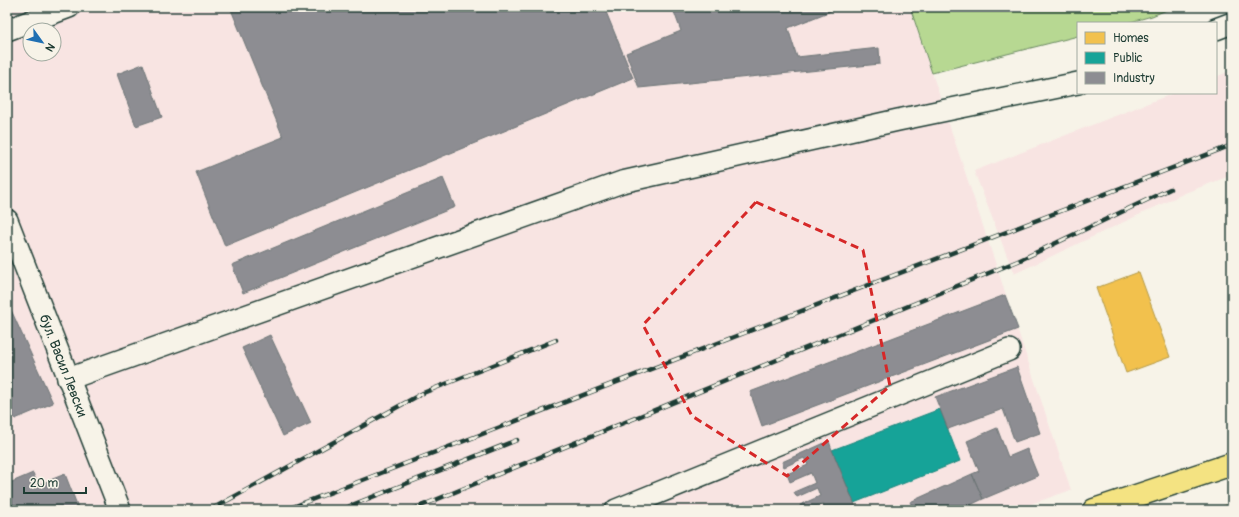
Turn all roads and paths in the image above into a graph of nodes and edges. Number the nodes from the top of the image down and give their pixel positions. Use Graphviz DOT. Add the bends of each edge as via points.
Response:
graph roads {
  1 [pos="69,7"];
  2 [pos="1232,22"];
  3 [pos="1217,29"];
  4 [pos="7,30"];
  5 [pos="1077,83"];
  6 [pos="7,220"];
  7 [pos="1009,350"];
  8 [pos="68,379"];
  9 [pos="1232,464"];
  10 [pos="1105,508"];
  11 [pos="120,510"];
  12 [pos="616,510"];
  1 -- 4 [label="street"];
  2 -- 3 [label="street"];
  5 -- 8 [label="street" via="898,120 622,182"];
  6 -- 8 [label="street, бул. Васил Левски"];
  7 -- 12 [label="street"];
  8 -- 11 [label="street, бул. Васил Левски"];
  9 -- 10 [label="main road"];
}
